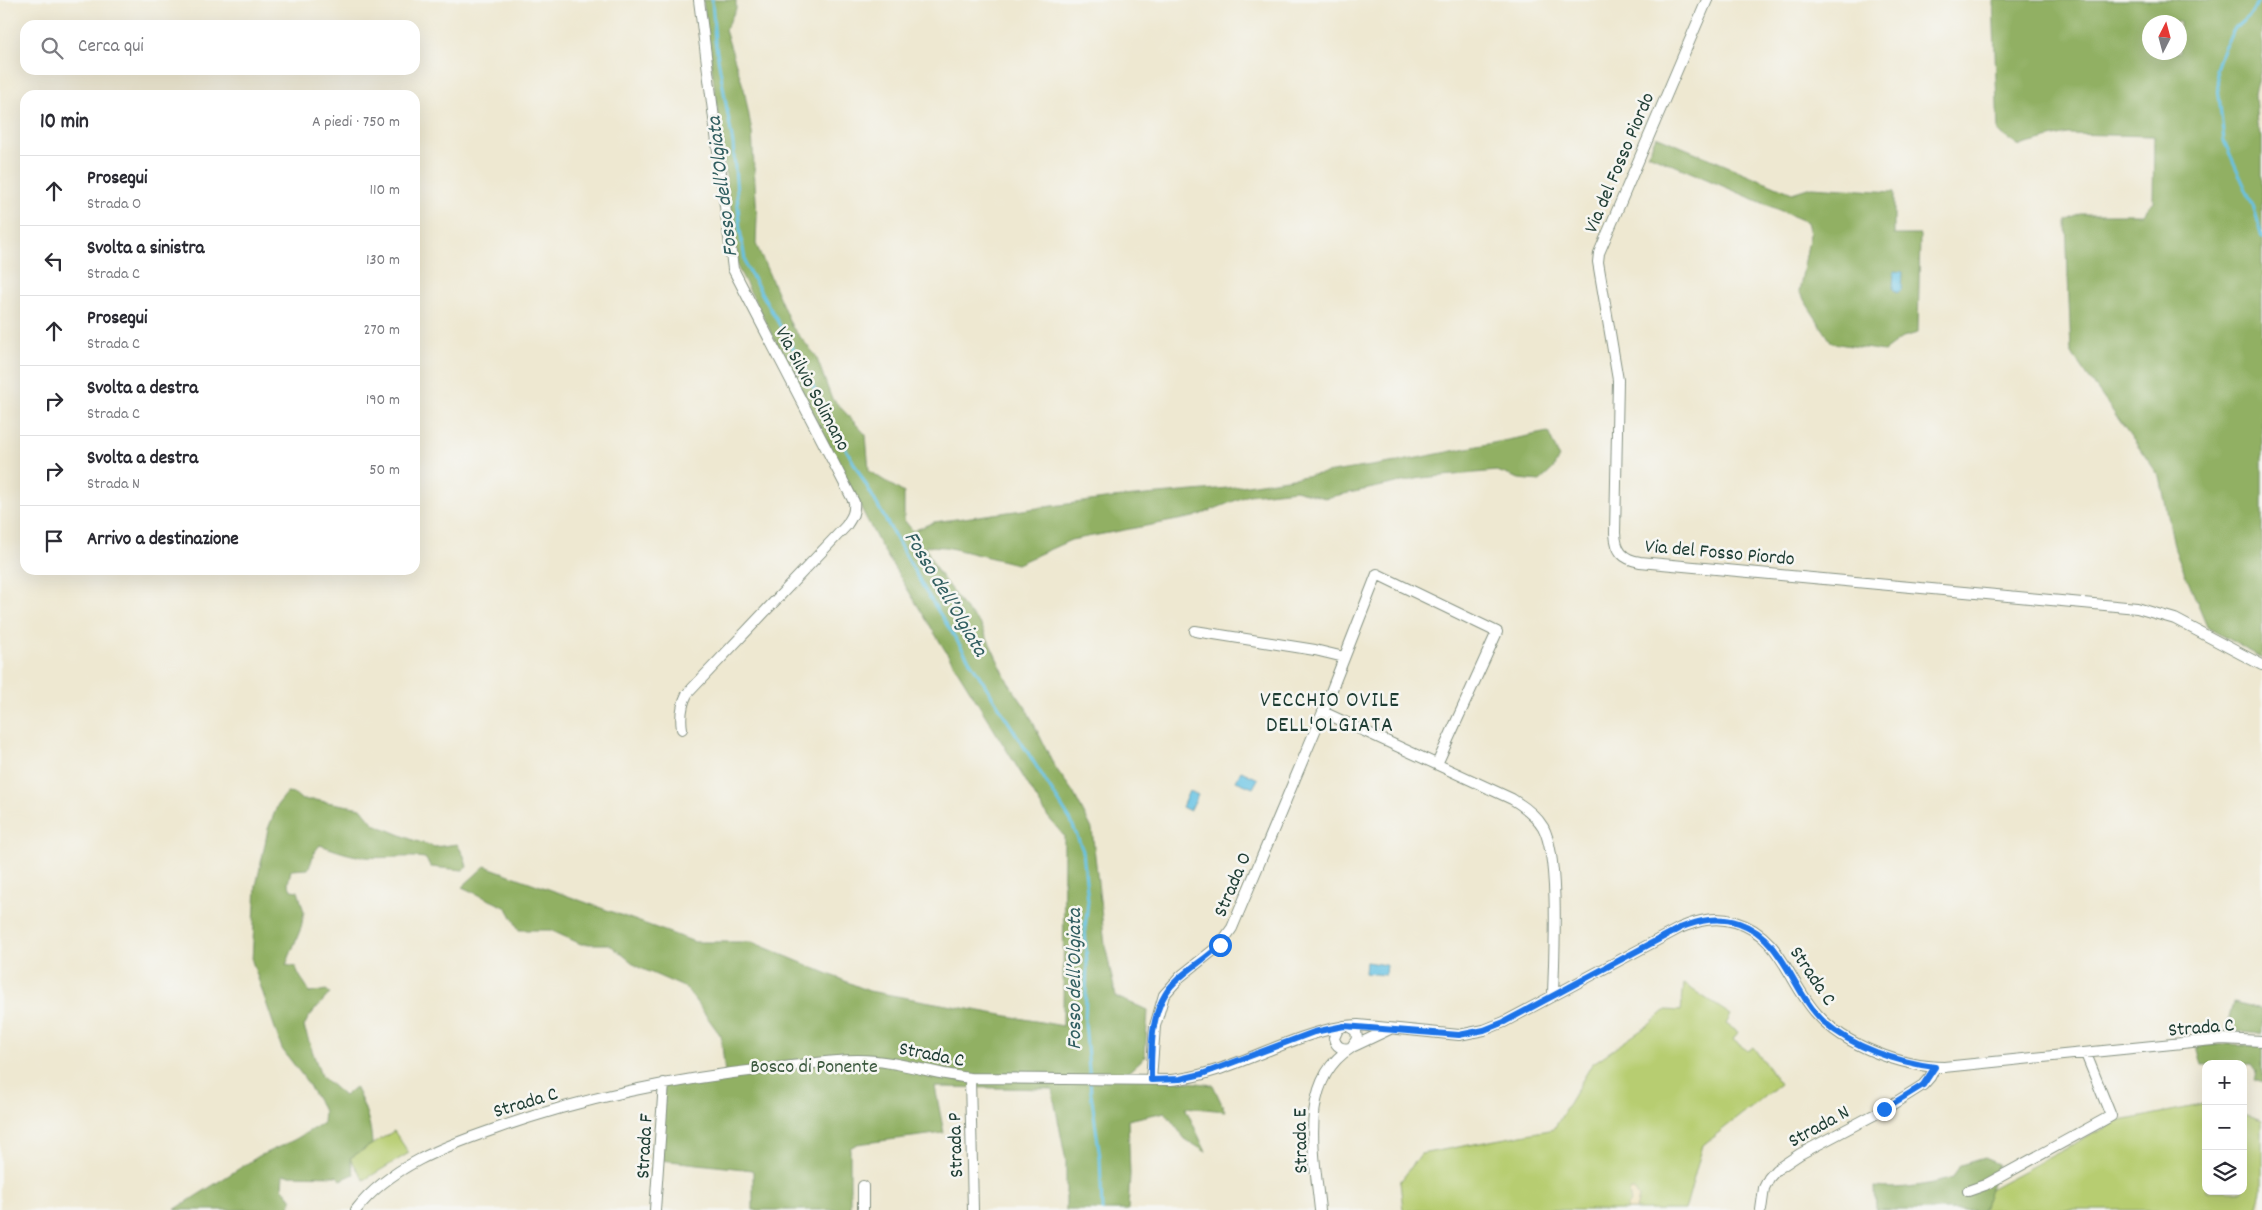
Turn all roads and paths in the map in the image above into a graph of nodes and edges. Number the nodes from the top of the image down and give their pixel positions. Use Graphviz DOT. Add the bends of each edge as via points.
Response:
graph roads {
  1 [pos="698,0"];
  2 [pos="1707,0"];
  3 [pos="1195,631"];
  4 [pos="1344,657"];
  5 [pos="2262,665"];
  6 [pos="1322,712"];
  7 [pos="682,729"];
  8 [pos="1437,764"];
  9 [pos="1553,995"];
  10 [pos="1344,1026"];
  11 [pos="1391,1028"];
  12 [pos="1314,1032"];
  13 [pos="1334,1040"];
  14 [pos="2262,1041"];
  15 [pos="1352,1047"];
  16 [pos="2086,1054"];
  17 [pos="1935,1067"];
  18 [pos="1325,1074"];
  19 [pos="970,1078"];
  20 [pos="1151,1080"];
  21 [pos="664,1083"];
  22 [pos="863,1186"];
  23 [pos="1968,1191"];
  24 [pos="356,1210"];
  25 [pos="655,1210"];
  26 [pos="862,1210"];
  27 [pos="973,1210"];
  28 [pos="1320,1210"];
  29 [pos="1762,1210"];
  1 -- 7 [label="street, Via Silvio Solimano" via="733,269 855,509 846,526 687,694 682,704"];
  2 -- 5 [label="street, Via del Fosso Piordo" via="1599,253 1618,380 1615,533 1616,546 1621,554 1640,562 2137,608 2175,619"];
  3 -- 4 [label="street"];
  4 -- 6 [label="street, Strada O"];
  4 -- 8 [label="street, Strada O" via="1377,574 1497,632"];
  6 -- 8 [label="street"];
  6 -- 20 [label="street, Strada O" via="1230,932 1216,949 1181,976 1164,995 1155,1026"];
  8 -- 9 [label="street" via="1521,805 1543,827 1550,848 1554,900"];
  9 -- 11 [label="street, Strada C" via="1504,1022 1472,1033 1450,1035"];
  9 -- 17 [label="street, Strada C" via="1680,928 1705,920 1726,920 1751,928 1769,941 1809,1005 1835,1030 1871,1050"];
  10 -- 11 [label="street, Strada C"];
  10 -- 12 [label="street, Strada C"];
  10 -- 13 [label="street" via="1336,1031"];
  10 -- 15 [label="street" via="1354,1029 1357,1035"];
  11 -- 15 [label="street"];
  12 -- 13 [label="street"];
  12 -- 20 [label="street, Strada C" via="1202,1074"];
  13 -- 15 [label="street" via="1342,1048"];
  13 -- 18 [label="street, Strada E"];
  14 -- 16 [label="street, Strada C" via="2222,1040"];
  15 -- 18 [label="street, Strada E" via="1340,1055"];
  16 -- 17 [label="street, Strada C"];
  16 -- 23 [label="street" via="2110,1116 1985,1185"];
  17 -- 29 [label="street, Strada N" via="1923,1085 1776,1170 1764,1188"];
  18 -- 28 [label="street, Strada E" via="1317,1095 1314,1130"];
  19 -- 20 [label="street, Strada C"];
  19 -- 21 [label="street, Strada C" via="856,1060"];
  19 -- 27 [label="street, Strada P"];
  21 -- 24 [label="street, Strada C" via="543,1112 451,1144 385,1181"];
  21 -- 25 [label="street, Strada F"];
  22 -- 26 [label="street"];
}
